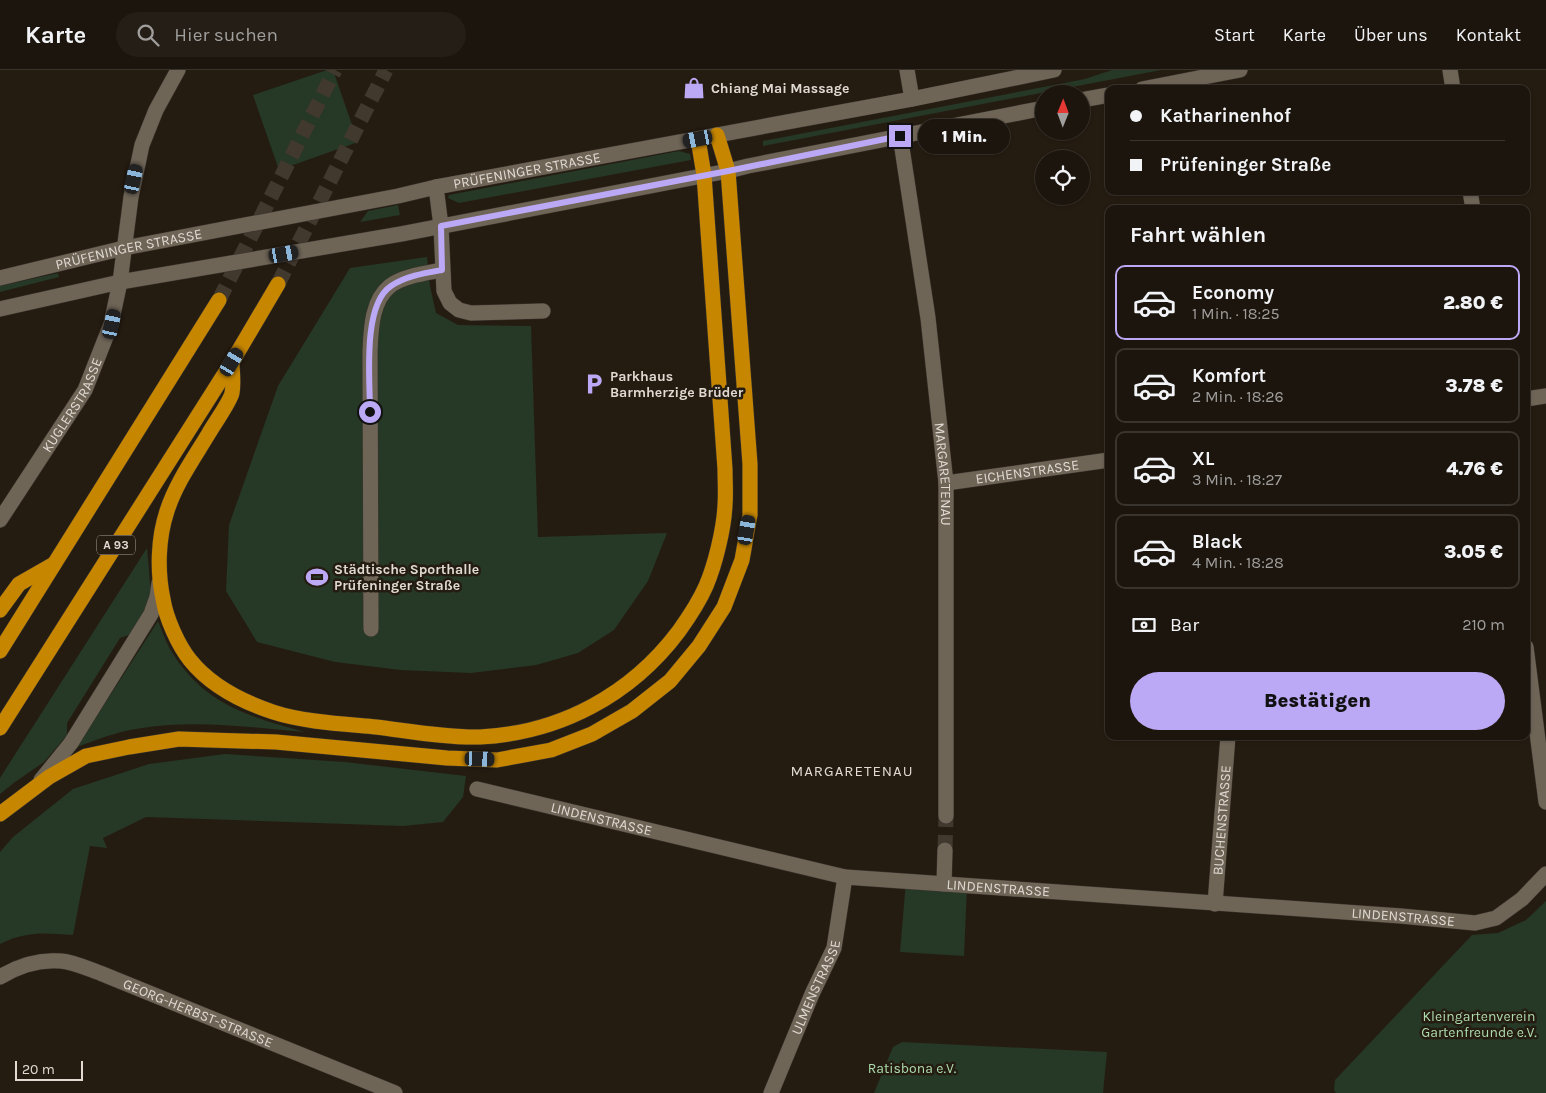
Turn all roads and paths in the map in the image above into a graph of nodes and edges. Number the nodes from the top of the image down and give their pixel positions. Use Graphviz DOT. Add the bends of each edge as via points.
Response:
graph roads {
  1 [pos="178,70"];
  2 [pos="907,70"];
  3 [pos="1054,70"];
  4 [pos="1240,70"];
  5 [pos="1450,70"];
  6 [pos="1163,85"];
  7 [pos="1452,85"];
  8 [pos="1105,96"];
  9 [pos="1090,98"];
  10 [pos="912,99"];
  11 [pos="1035,110"];
  12 [pos="717,135"];
  13 [pos="900,136"];
  14 [pos="698,139"];
  15 [pos="728,171"];
  16 [pos="704,175"];
  17 [pos="436,187"];
  18 [pos="441,226"];
  19 [pos="124,248"];
  20 [pos="442,270"];
  21 [pos="0,278"];
  22 [pos="120,282"];
  23 [pos="278,284"];
  24 [pos="219,300"];
  25 [pos="0,309"];
  26 [pos="543,310"];
  27 [pos="232,362"];
  28 [pos="1546,396"];
  29 [pos="1530,398"];
  30 [pos="1105,461"];
  31 [pos="946,483"];
  32 [pos="0,520"];
  33 [pos="55,564"];
  34 [pos="160,577"];
  35 [pos="0,610"];
  36 [pos="371,629"];
  37 [pos="0,651"];
  38 [pos="1530,678"];
  39 [pos="0,728"];
  40 [pos="1228,740"];
  41 [pos="37,785"];
  42 [pos="477,789"];
  43 [pos="1546,802"];
  44 [pos="0,814"];
  45 [pos="946,816"];
  46 [pos="945,850"];
  47 [pos="1546,874"];
  48 [pos="844,877"];
  49 [pos="944,884"];
  50 [pos="1215,904"];
  51 [pos="0,977"];
  52 [pos="395,1093"];
  53 [pos="771,1093"];
  1 -- 19 [label="street, KUGLERSTRASSE" via="156,110 142,145"];
  2 -- 10 [label="street"];
  3 -- 10 [label="street, PRÜFENINGER STRASSE"];
  4 -- 6 [label="street"];
  5 -- 7 [label="street"];
  8 -- 9 [label="street"];
  10 -- 12 [label="street, PRÜFENINGER STRASSE"];
  11 -- 13 [label="street"];
  12 -- 14 [label="street, PRÜFENINGER STRASSE"];
  12 -- 15 [label="highway"];
  13 -- 15 [label="street"];
  13 -- 31 [label="street, MARGARETENAU" via="928,318"];
  14 -- 16 [label="highway"];
  14 -- 17 [label="street, PRÜFENINGER STRASSE"];
  15 -- 16 [label="street"];
  15 -- 41 [label="highway" via="750,464 750,515 742,560 724,607 699,646 670,681 632,712 592,734 550,750 497,760 276,742 179,739 86,756"];
  16 -- 18 [label="street"];
  16 -- 34 [label="highway" via="725,506 718,546 706,585 690,616 640,674 601,702 565,720 520,732 478,737 314,720 274,712 240,698 208,678 189,659 173,630 163,600"];
  17 -- 18 [label="street"];
  17 -- 19 [label="street, PRÜFENINGER STRASSE"];
  18 -- 20 [label="street"];
  18 -- 22 [label="street"];
  19 -- 21 [label="street, PRÜFENINGER STRASSE"];
  19 -- 22 [label="street, KUGLERSTRASSE"];
  20 -- 26 [label="street" via="444,291 459,310 471,313"];
  20 -- 36 [label="street" via="419,274 390,286 374,311 370,352"];
  22 -- 25 [label="street"];
  22 -- 32 [label="street, KUGLERSTRASSE" via="112,324 85,390"];
  23 -- 27 [label="highway, A 93"];
  24 -- 33 [label="highway"];
  27 -- 34 [label="highway" via="232,394 178,484 166,512"];
  27 -- 39 [label="highway, A 93"];
  28 -- 29 [label="street"];
  30 -- 31 [label="street, EICHENSTRASSE"];
  31 -- 45 [label="street, MARGARETENAU"];
  33 -- 35 [label="highway" via="19,584"];
  33 -- 37 [label="highway"];
  34 -- 41 [label="street" via="151,614 71,743"];
  38 -- 43 [label="street"];
  40 -- 50 [label="street, BUCHENSTRASSE"];
  41 -- 44 [label="highway"];
  42 -- 48 [label="street, LINDENSTRASSE"];
  46 -- 49 [label="street"];
  47 -- 50 [label="street, LINDENSTRASSE" via="1522,899 1496,918 1475,923"];
  48 -- 49 [label="street, LINDENSTRASSE"];
  48 -- 53 [label="street, ULMENSTRASSE" via="834,948"];
  49 -- 50 [label="street, LINDENSTRASSE"];
  51 -- 52 [label="street, GEORG-HERBST-STRASSE" via="15,968 38,962 62,961 100,973"];
}
